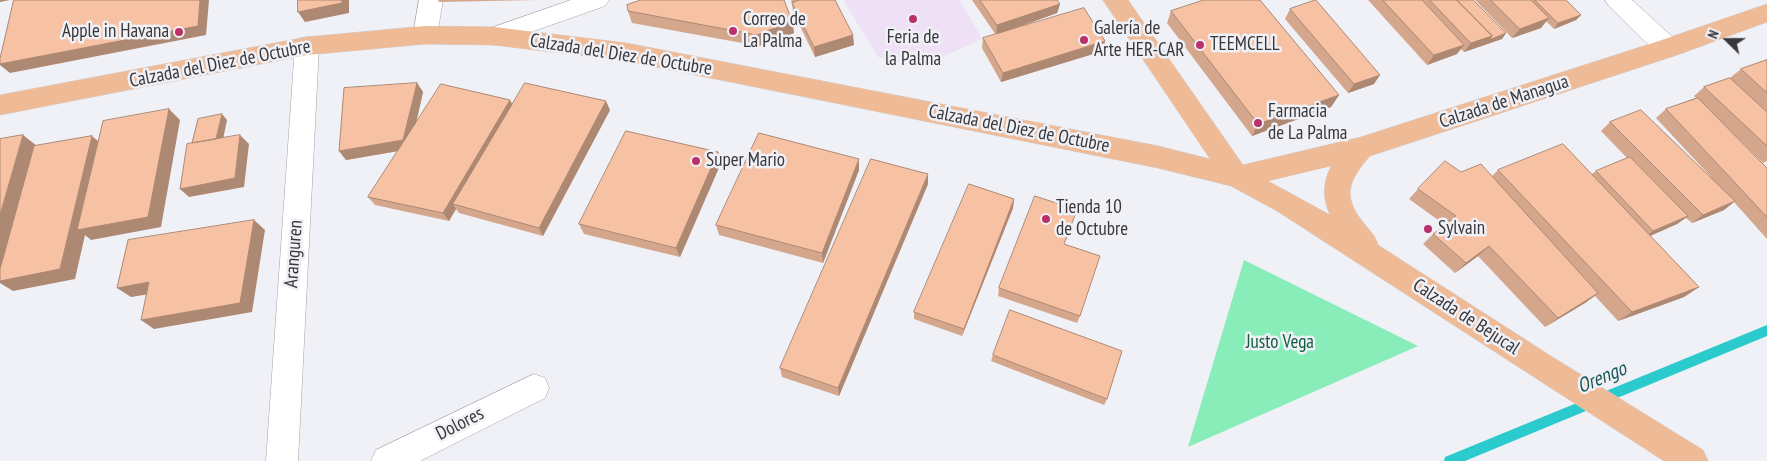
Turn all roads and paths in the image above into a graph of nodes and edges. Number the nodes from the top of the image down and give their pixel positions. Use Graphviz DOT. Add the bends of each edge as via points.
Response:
graph roads {
  1 [pos="431,0"];
  2 [pos="597,0"];
  3 [pos="1114,0"];
  4 [pos="1617,0"];
  5 [pos="1767,13"];
  6 [pos="425,36"];
  7 [pos="494,36"];
  8 [pos="307,46"];
  9 [pos="1668,48"];
  10 [pos="0,105"];
  11 [pos="1361,148"];
  12 [pos="1237,178"];
  13 [pos="1384,263"];
  14 [pos="534,388"];
  15 [pos="282,461"];
  16 [pos="387,461"];
  17 [pos="1691,461"];
  1 -- 6 [label="street"];
  2 -- 7 [label="street"];
  3 -- 12 [label="main road"];
  4 -- 9 [label="street"];
  5 -- 9 [label="main road, Calzada de Managua"];
  6 -- 7 [label="main road, Calzada del Diez de Octubre"];
  6 -- 8 [label="main road, Calzada del Diez de Octubre"];
  7 -- 12 [label="main road, Calzada del Diez de Octubre" via="626,52 1026,130"];
  8 -- 10 [label="main road, Calzada del Diez de Octubre"];
  8 -- 15 [label="street, Aranguren"];
  9 -- 11 [label="main road, Calzada de Managua"];
  11 -- 12 [label="main road, Calzada de Managua"];
  11 -- 13 [label="main road" via="1340,177 1338,203 1348,226"];
  12 -- 13 [label="main road, Calzada de Bejucal" via="1286,203"];
  13 -- 17 [label="main road, Calzada de Bejucal"];
  14 -- 16 [label="street, Dolores"];
}
